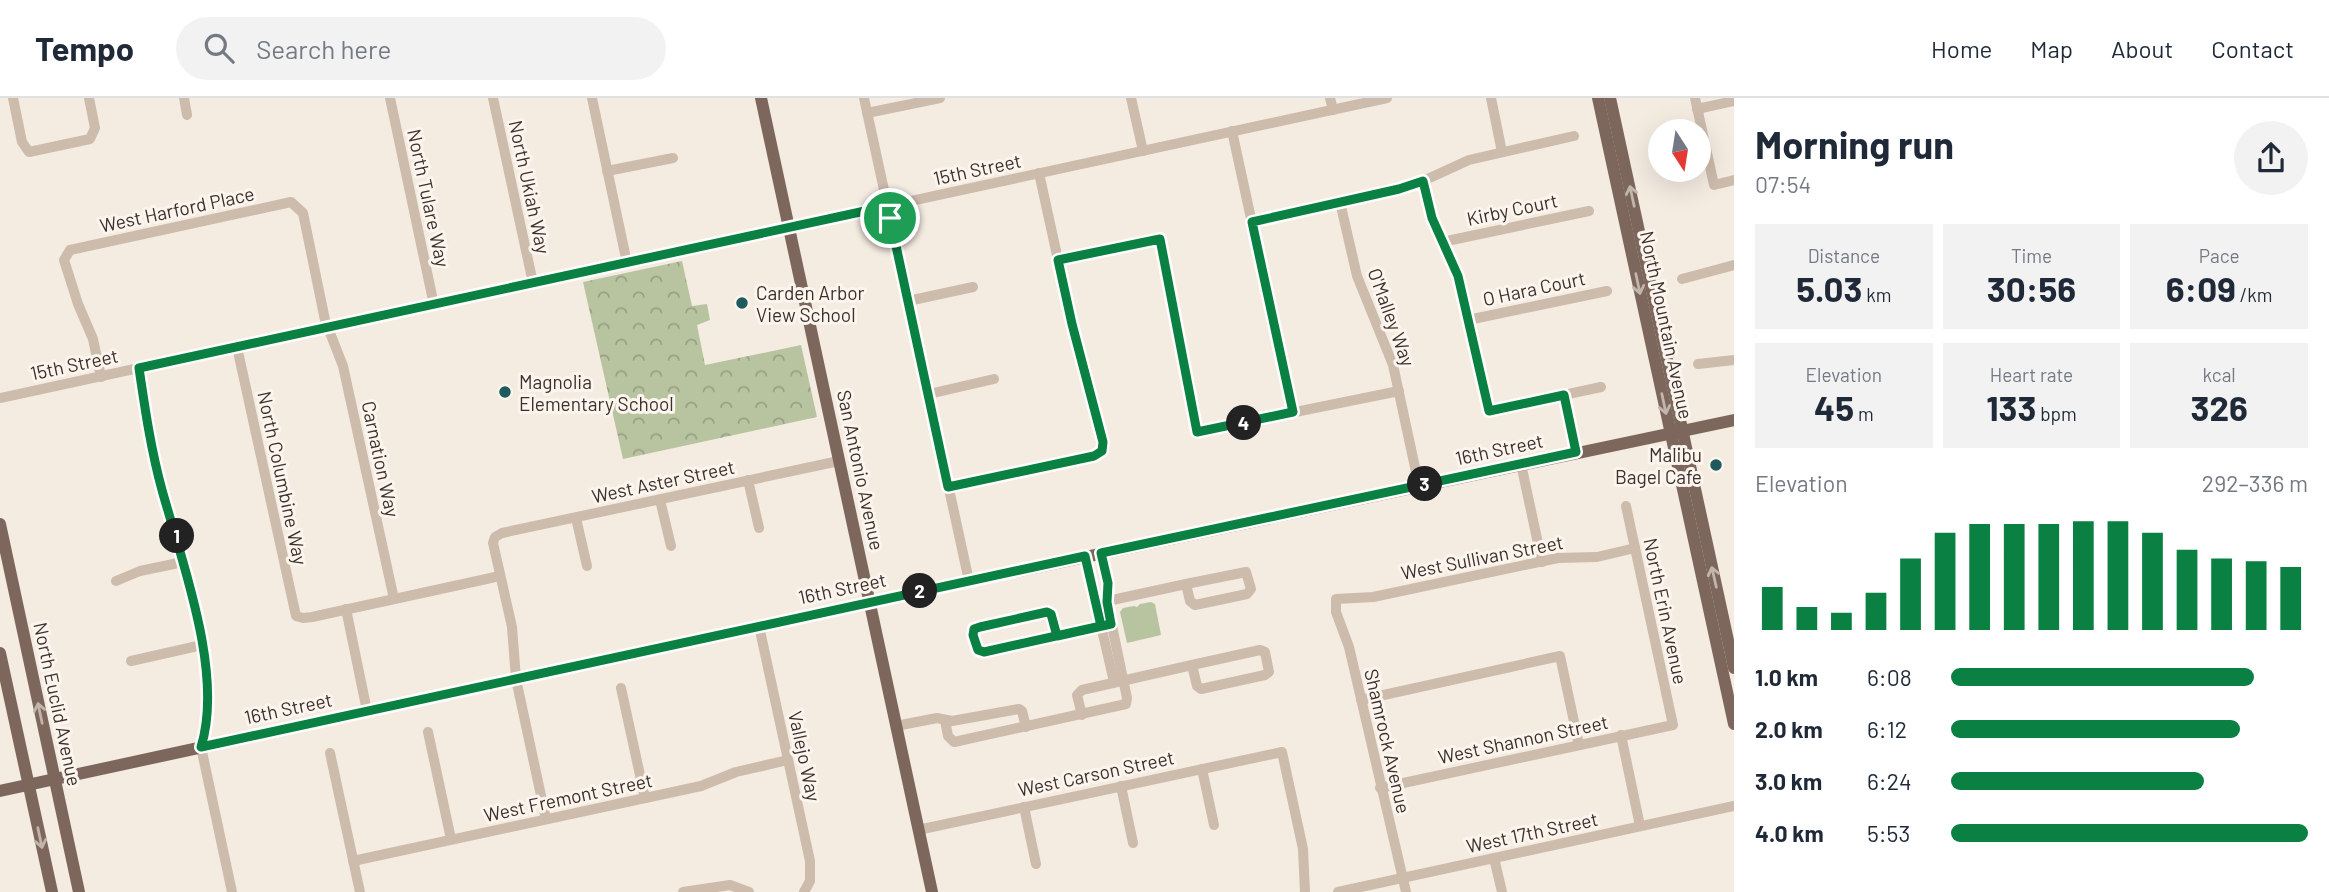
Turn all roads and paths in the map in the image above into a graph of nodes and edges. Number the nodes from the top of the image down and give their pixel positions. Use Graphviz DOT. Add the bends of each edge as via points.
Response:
graph roads {
  1 [pos="13,98"];
  2 [pos="89,98"];
  3 [pos="184,98"];
  4 [pos="390,98"];
  5 [pos="493,98"];
  6 [pos="592,98"];
  7 [pos="761,98"];
  8 [pos="864,98"];
  9 [pos="940,98"];
  10 [pos="1131,98"];
  11 [pos="1330,98"];
  12 [pos="1387,98"];
  13 [pos="1492,98"];
  14 [pos="1598,98"];
  15 [pos="1610,98"];
  16 [pos="1734,101"];
  17 [pos="1696,104"];
  18 [pos="1333,110"];
  19 [pos="867,114"];
  20 [pos="187,115"];
  21 [pos="1233,131"];
  22 [pos="1574,136"];
  23 [pos="1143,151"];
  24 [pos="1503,152"];
  25 [pos="673,158"];
  26 [pos="607,171"];
  27 [pos="1039,173"];
  28 [pos="1734,180"];
  29 [pos="1423,181"];
  30 [pos="1340,202"];
  31 [pos="888,206"];
  32 [pos="1589,211"];
  33 [pos="1252,222"];
  34 [pos="789,228"];
  35 [pos="1442,242"];
  36 [pos="1058,260"];
  37 [pos="627,263"];
  38 [pos="1734,265"];
  39 [pos="1682,279"];
  40 [pos="533,283"];
  41 [pos="972,287"];
  42 [pos="1607,291"];
  43 [pos="908,300"];
  44 [pos="434,304"];
  45 [pos="1468,320"];
  46 [pos="327,328"];
  47 [pos="237,347"];
  48 [pos="1734,360"];
  49 [pos="1698,364"];
  50 [pos="139,368"];
  51 [pos="101,376"];
  52 [pos="994,379"];
  53 [pos="1601,387"];
  54 [pos="1399,391"];
  55 [pos="929,394"];
  56 [pos="1564,395"];
  57 [pos="0,398"];
  58 [pos="1293,412"];
  59 [pos="1734,420"];
  60 [pos="1676,432"];
  61 [pos="1576,452"];
  62 [pos="839,461"];
  63 [pos="1521,464"];
  64 [pos="748,480"];
  65 [pos="1419,485"];
  66 [pos="948,487"];
  67 [pos="660,500"];
  68 [pos="1626,506"];
  69 [pos="576,518"];
  70 [pos="0,524"];
  71 [pos="759,528"];
  72 [pos="671,546"];
  73 [pos="1635,548"];
  74 [pos="1101,553"];
  75 [pos="1085,556"];
  76 [pos="183,562"];
  77 [pos="1542,562"];
  78 [pos="587,566"];
  79 [pos="500,576"];
  80 [pos="116,581"];
  81 [pos="969,581"];
  82 [pos="1186,584"];
  83 [pos="394,599"];
  84 [pos="1336,600"];
  85 [pos="870,602"];
  86 [pos="1101,603"];
  87 [pos="346,609"];
  88 [pos="1106,625"];
  89 [pos="760,626"];
  90 [pos="1719,627"];
  91 [pos="1057,636"];
  92 [pos="202,645"];
  93 [pos="0,653"];
  94 [pos="131,661"];
  95 [pos="1192,665"];
  96 [pos="1734,668"];
  97 [pos="516,679"];
  98 [pos="1118,681"];
  99 [pos="621,688"];
  100 [pos="1361,700"];
  101 [pos="367,711"];
  102 [pos="1082,715"];
  103 [pos="945,720"];
  104 [pos="1673,724"];
  105 [pos="1734,724"];
  106 [pos="895,726"];
  107 [pos="1026,727"];
  108 [pos="428,732"];
  109 [pos="1621,736"];
  110 [pos="1579,745"];
  111 [pos="201,747"];
  112 [pos="330,753"];
  113 [pos="789,760"];
  114 [pos="1202,769"];
  115 [pos="55,779"];
  116 [pos="28,785"];
  117 [pos="1121,786"];
  118 [pos="1380,788"];
  119 [pos="0,791"];
  120 [pos="645,798"];
  121 [pos="1734,806"];
  122 [pos="1024,807"];
  123 [pos="546,819"];
  124 [pos="1214,825"];
  125 [pos="1640,826"];
  126 [pos="918,830"];
  127 [pos="451,839"];
  128 [pos="1133,843"];
  129 [pos="1494,858"];
  130 [pos="353,861"];
  131 [pos="1036,864"];
  132 [pos="1402,878"];
  133 [pos="52,892"];
  134 [pos="79,892"];
  135 [pos="232,892"];
  136 [pos="360,892"];
  137 [pos="683,892"];
  138 [pos="749,892"];
  139 [pos="804,892"];
  140 [pos="932,892"];
  141 [pos="1305,892"];
  142 [pos="1338,892"];
  143 [pos="1406,892"];
  144 [pos="1502,892"];
  1 -- 2 [label="street" via="22,142 29,152 90,139 95,128"];
  3 -- 20 [label="street"];
  4 -- 44 [label="street, North Tulare Way"];
  5 -- 40 [label="street, North Ukiah Way"];
  6 -- 26 [label="street"];
  7 -- 34 [label="main road, San Antonio Avenue"];
  8 -- 19 [label="street"];
  9 -- 19 [label="street"];
  10 -- 23 [label="street"];
  11 -- 18 [label="street"];
  12 -- 18 [label="street, 15th Street"];
  13 -- 24 [label="street"];
  14 -- 60 [label="main road, North Mountain Avenue, one-way"];
  60 -- 15 [label="main road, North Mountain Avenue, one-way"];
  16 -- 17 [label="street"];
  17 -- 28 [label="street" via="1714,185"];
  18 -- 21 [label="street, 15th Street"];
  19 -- 31 [label="street"];
  21 -- 23 [label="street, 15th Street"];
  21 -- 33 [label="street"];
  22 -- 24 [label="street"];
  23 -- 27 [label="street, 15th Street"];
  24 -- 29 [label="street" via="1469,160"];
  25 -- 26 [label="street"];
  26 -- 37 [label="street"];
  27 -- 31 [label="street, 15th Street"];
  27 -- 36 [label="street"];
  29 -- 30 [label="street"];
  29 -- 35 [label="street"];
  30 -- 33 [label="street"];
  30 -- 54 [label="street, O'Malley Way" via="1357,276 1387,346"];
  31 -- 34 [label="street, 15th Street"];
  31 -- 43 [label="street"];
  32 -- 35 [label="street, Kirby Court"];
  33 -- 58 [label="street"];
  34 -- 37 [label="street, 15th Street"];
  34 -- 62 [label="main road, San Antonio Avenue"];
  35 -- 45 [label="street" via="1455,264"];
  36 -- 58 [label="street" via="1160,239 1197,432"];
  36 -- 66 [label="street" via="1102,451"];
  37 -- 40 [label="street, 15th Street"];
  38 -- 39 [label="street"];
  40 -- 44 [label="street, 15th Street"];
  41 -- 43 [label="street"];
  42 -- 45 [label="street, O Hara Court"];
  43 -- 55 [label="street"];
  44 -- 46 [label="street, 15th Street"];
  45 -- 56 [label="street" via="1489,411"];
  46 -- 47 [label="street, 15th Street"];
  46 -- 51 [label="street, West Harford Place" via="303,213 291,202 70,250 64,260 93,339"];
  46 -- 83 [label="street, Carnation Way" via="343,366"];
  47 -- 50 [label="street, 15th Street"];
  47 -- 87 [label="street, North Columbine Way" via="296,616"];
  48 -- 49 [label="street"];
  50 -- 51 [label="street, 15th Street"];
  50 -- 76 [label="street" via="162,490"];
  51 -- 57 [label="street, 15th Street"];
  52 -- 55 [label="street"];
  53 -- 56 [label="street"];
  54 -- 58 [label="street"];
  54 -- 65 [label="street, O'Malley Way"];
  55 -- 66 [label="street"];
  56 -- 61 [label="street"];
  59 -- 60 [label="main road, 16th Street"];
  60 -- 61 [label="main road, 16th Street"];
  60 -- 90 [label="main road, North Mountain Avenue"];
  61 -- 63 [label="main road, 16th Street"];
  62 -- 64 [label="street, West Aster Street"];
  62 -- 85 [label="main road, San Antonio Avenue"];
  63 -- 65 [label="main road, 16th Street"];
  63 -- 77 [label="street"];
  64 -- 67 [label="street, West Aster Street"];
  64 -- 71 [label="street"];
  65 -- 74 [label="main road, 16th Street"];
  66 -- 81 [label="street"];
  67 -- 69 [label="street, West Aster Street"];
  67 -- 72 [label="street"];
  68 -- 73 [label="street, North Erin Avenue"];
  69 -- 78 [label="street"];
  69 -- 79 [label="street, West Aster Street" via="495,537"];
  115 -- 70 [label="main road, North Euclid Avenue, one-way" via="8,593"];
  73 -- 77 [label="street, West Sullivan Street"];
  73 -- 104 [label="street, North Erin Avenue"];
  74 -- 75 [label="main road, 16th Street"];
  74 -- 86 [label="street" via="1108,583"];
  75 -- 81 [label="main road, 16th Street"];
  75 -- 86 [label="street"];
  76 -- 80 [label="street"];
  76 -- 92 [label="street"];
  77 -- 84 [label="street, West Sullivan Street" via="1373,597"];
  79 -- 83 [label="street"];
  79 -- 97 [label="street"];
  81 -- 85 [label="main road, 16th Street"];
  82 -- 82 [label="street" via="1246,572 1251,589 1247,594 1195,605"];
  82 -- 86 [label="street"];
  83 -- 87 [label="street"];
  84 -- 100 [label="street, Shamrock Avenue"];
  85 -- 89 [label="main road, 16th Street"];
  85 -- 106 [label="main road, San Antonio Avenue"];
  86 -- 88 [label="street"];
  87 -- 101 [label="street"];
  88 -- 91 [label="street"];
  88 -- 98 [label="street"];
  89 -- 97 [label="main road, 16th Street"];
  89 -- 113 [label="street, Vallejo Way"];
  90 -- 96 [label="main road, North Mountain Avenue"];
  90 -- 105 [label="main road, North Mountain Avenue"];
  91 -- 91 [label="street" via="984,652 978,650 973,635 980,627 1047,612"];
  92 -- 94 [label="street"];
  92 -- 111 [label="street" via="207,690"];
  93 -- 116 [label="main road"];
  95 -- 95 [label="street" via="1260,650 1265,652 1269,672 1202,689"];
  95 -- 98 [label="street"];
  97 -- 101 [label="main road, 16th Street"];
  97 -- 123 [label="street"];
  98 -- 102 [label="street" via="1079,691"];
  98 -- 102 [label="street" via="1127,698 1124,706"];
  99 -- 120 [label="street"];
  100 -- 110 [label="street" via="1560,656"];
  100 -- 118 [label="street, Shamrock Avenue"];
  101 -- 111 [label="main road, 16th Street"];
  102 -- 107 [label="street"];
  103 -- 106 [label="street"];
  103 -- 107 [label="street" via="1019,709"];
  103 -- 107 [label="street" via="954,742"];
  104 -- 109 [label="street, West Shannon Street"];
  106 -- 126 [label="main road, San Antonio Avenue"];
  108 -- 127 [label="street"];
  109 -- 110 [label="street, West Shannon Street"];
  109 -- 125 [label="street"];
  110 -- 118 [label="street, West Shannon Street"];
  111 -- 115 [label="main road, 16th Street"];
  111 -- 135 [label="street"];
  112 -- 130 [label="street"];
  113 -- 120 [label="street, West Fremont Street"];
  113 -- 139 [label="street, Vallejo Way" via="810,861 810,881"];
  114 -- 117 [label="street, West Carson Street"];
  114 -- 124 [label="street"];
  114 -- 141 [label="street, West Carson Street" via="1282,752 1303,849"];
  115 -- 116 [label="main road, 16th Street"];
  115 -- 134 [label="main road, North Euclid Avenue"];
  116 -- 119 [label="main road, 16th Street"];
  116 -- 133 [label="main road, one-way"];
  117 -- 122 [label="street, West Carson Street"];
  117 -- 128 [label="street"];
  118 -- 132 [label="street, Shamrock Avenue"];
  120 -- 123 [label="street, West Fremont Street"];
  121 -- 125 [label="street, West 17th Street"];
  122 -- 126 [label="street, West Carson Street"];
  122 -- 131 [label="street"];
  123 -- 127 [label="street, West Fremont Street"];
  125 -- 129 [label="street, West 17th Street"];
  126 -- 140 [label="main road, San Antonio Avenue"];
  127 -- 130 [label="street, West Fremont Street"];
  129 -- 132 [label="street, West 17th Street"];
  129 -- 144 [label="street"];
  130 -- 136 [label="street"];
  132 -- 142 [label="street, West 17th Street"];
  132 -- 143 [label="street, Shamrock Avenue"];
  137 -- 138 [label="street" via="730,885"];
}
